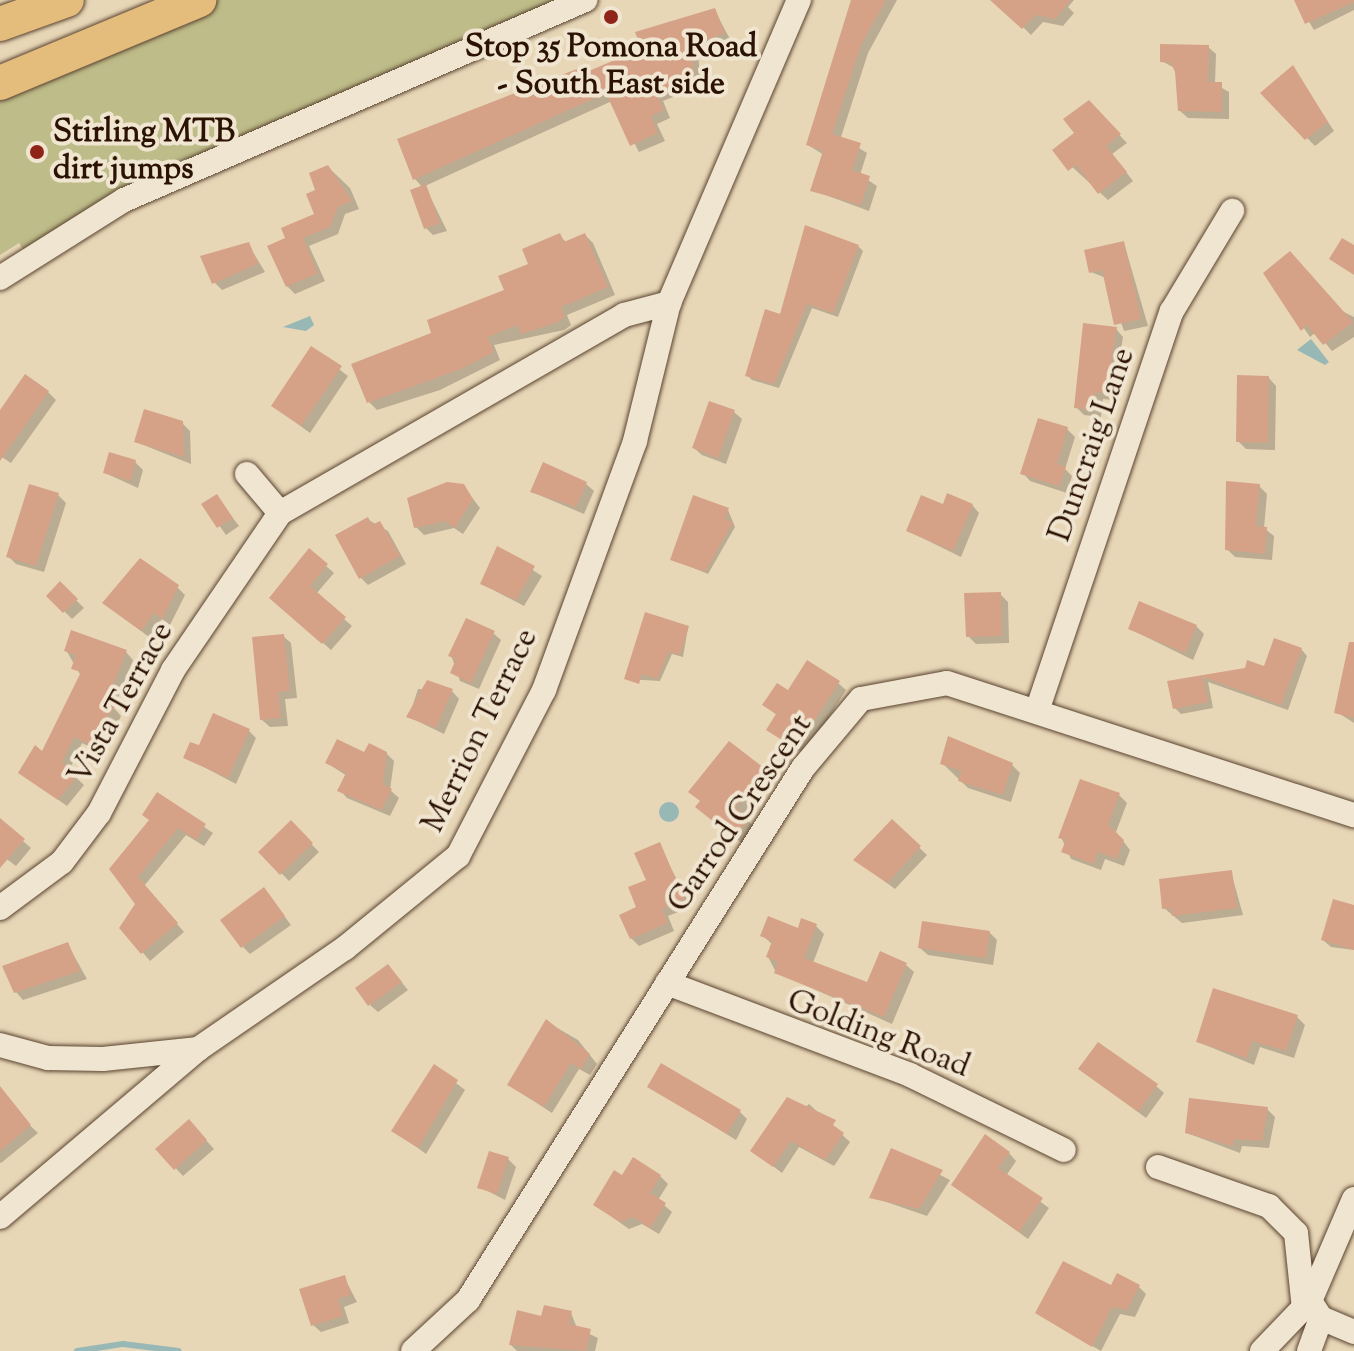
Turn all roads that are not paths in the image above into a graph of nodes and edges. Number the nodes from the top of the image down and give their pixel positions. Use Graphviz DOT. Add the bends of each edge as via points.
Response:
graph roads {
  1 [pos="67,0"];
  2 [pos="161,0"];
  3 [pos="199,0"];
  4 [pos="585,0"];
  5 [pos="799,0"];
  6 [pos="0,24"];
  7 [pos="0,57"];
  8 [pos="0,83"];
  9 [pos="1232,211"];
  10 [pos="0,278"];
  11 [pos="669,303"];
  12 [pos="247,474"];
  13 [pos="280,513"];
  14 [pos="1037,711"];
  15 [pos="1354,815"];
  16 [pos="0,908"];
  17 [pos="667,983"];
  18 [pos="0,1045"];
  19 [pos="198,1049"];
  20 [pos="1064,1150"];
  21 [pos="1158,1167"];
  22 [pos="1354,1199"];
  23 [pos="0,1217"];
  24 [pos="1312,1309"];
  25 [pos="1354,1332"];
  26 [pos="413,1351"];
  27 [pos="1262,1351"];
  28 [pos="1309,1351"];
  1 -- 6 [label="highway"];
  2 -- 7 [label="highway"];
  3 -- 8 [label="highway"];
  4 -- 10 [label="street" via="124,200"];
  5 -- 11 [label="street, Merrion Terrace"];
  9 -- 14 [label="street, Duncraig Lane" via="1172,311"];
  11 -- 13 [label="street, Vista Terrace" via="624,315"];
  11 -- 19 [label="street, Merrion Terrace" via="635,441 544,690 458,856 345,948"];
  12 -- 13 [label="street"];
  13 -- 16 [label="street, Vista Terrace" via="173,670 99,813 62,862"];
  14 -- 15 [label="street, Garrod Crescent"];
  14 -- 17 [label="street, Garrod Crescent" via="947,683 861,699 803,768"];
  17 -- 20 [label="street, Golding Road" via="910,1075"];
  17 -- 26 [label="street, Garrod Crescent" via="468,1300"];
  18 -- 19 [label="street" via="48,1058 103,1059"];
  19 -- 23 [label="street, Merrion Terrace"];
  21 -- 24 [label="street" via="1269,1206 1296,1233"];
  22 -- 24 [label="street"];
  24 -- 25 [label="street"];
  24 -- 27 [label="street"];
  24 -- 28 [label="street"];
}
